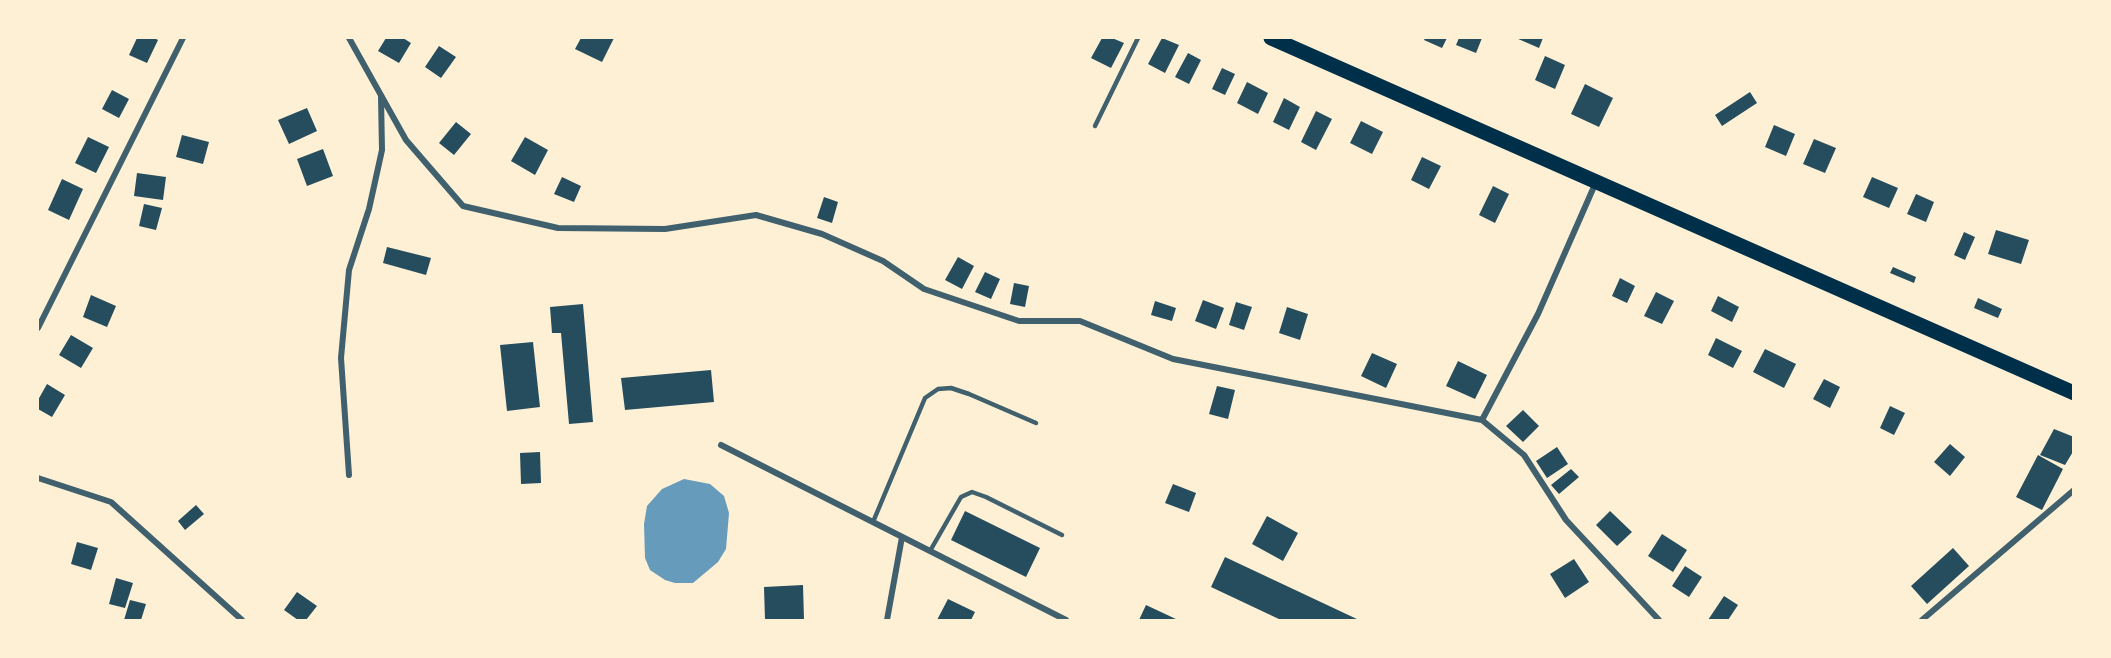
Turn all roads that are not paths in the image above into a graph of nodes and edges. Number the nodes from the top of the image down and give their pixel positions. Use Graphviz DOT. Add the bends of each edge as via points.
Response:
graph roads {
  1 [pos="183,38"];
  2 [pos="349,38"];
  3 [pos="1138,38"];
  4 [pos="1271,38"];
  5 [pos="381,95"];
  6 [pos="1095,126"];
  7 [pos="1596,182"];
  8 [pos="38,328"];
  9 [pos="2073,393"];
  10 [pos="1482,420"];
  11 [pos="1036,423"];
  12 [pos="721,444"];
  13 [pos="349,475"];
  14 [pos="38,478"];
  15 [pos="2073,490"];
  16 [pos="873,522"];
  17 [pos="1062,535"];
  18 [pos="902,537"];
  19 [pos="930,551"];
  20 [pos="242,621"];
  21 [pos="887,621"];
  22 [pos="1066,621"];
  23 [pos="1659,621"];
  24 [pos="1922,621"];
  1 -- 8 [label="street"];
  2 -- 5 [label="street"];
  3 -- 6 [label="lane"];
  4 -- 7 [label="highway"];
  5 -- 10 [label="street" via="406,140 463,206 558,228 665,229 756,215 822,234 883,261 924,289 1018,321 1080,321 1173,359"];
  5 -- 13 [label="street" via="382,150 369,209 349,270 341,358"];
  7 -- 9 [label="highway"];
  7 -- 10 [label="street" via="1538,314"];
  10 -- 23 [label="street" via="1524,455 1566,520"];
  11 -- 16 [label="lane" via="969,394 951,388 938,389 925,398"];
  12 -- 16 [label="street"];
  14 -- 20 [label="street" via="111,502"];
  15 -- 24 [label="street"];
  16 -- 18 [label="street"];
  17 -- 19 [label="lane" via="972,492 961,497"];
  18 -- 19 [label="street"];
  18 -- 21 [label="street"];
  19 -- 22 [label="street"];
}
